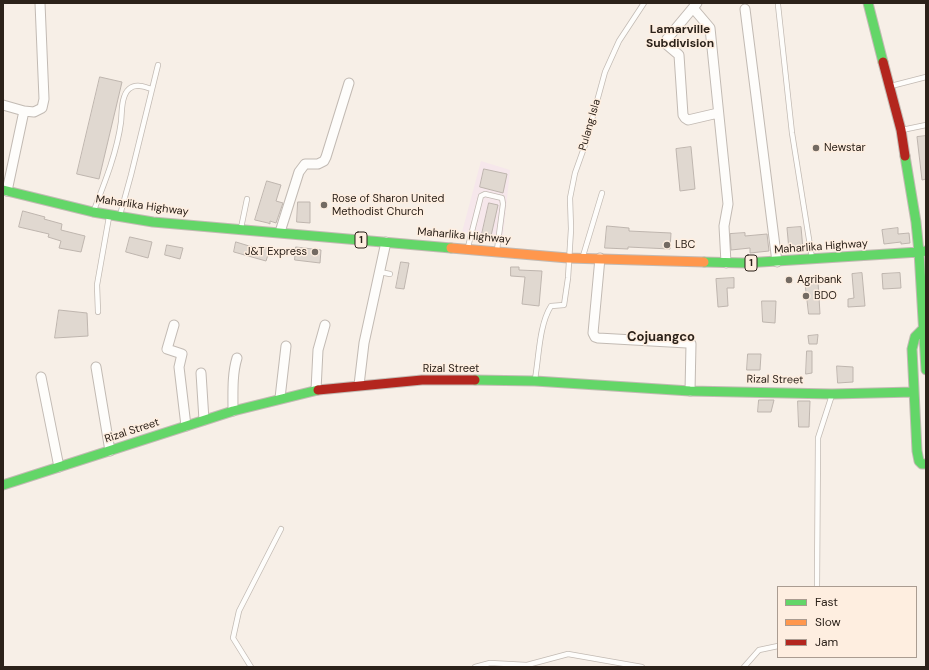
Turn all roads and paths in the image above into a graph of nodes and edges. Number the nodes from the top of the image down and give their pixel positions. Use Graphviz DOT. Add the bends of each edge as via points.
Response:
graph roads {
  1 [pos="40,3"];
  2 [pos="644,3"];
  3 [pos="868,3"];
  4 [pos="778,5"];
  5 [pos="695,6"];
  6 [pos="745,9"];
  7 [pos="158,64"];
  8 [pos="926,78"];
  9 [pos="349,83"];
  10 [pos="890,86"];
  11 [pos="152,89"];
  12 [pos="3,105"];
  13 [pos="24,111"];
  14 [pos="718,113"];
  15 [pos="926,125"];
  16 [pos="901,130"];
  17 [pos="5,190"];
  18 [pos="602,193"];
  19 [pos="247,198"];
  20 [pos="93,212"];
  21 [pos="109,215"];
  22 [pos="120,217"];
  23 [pos="241,230"];
  24 [pos="280,232"];
  25 [pos="386,242"];
  26 [pos="467,248"];
  27 [pos="497,251"];
  28 [pos="922,252"];
  29 [pos="582,257"];
  30 [pos="568,258"];
  31 [pos="600,258"];
  32 [pos="812,259"];
  33 [pos="777,262"];
  34 [pos="726,263"];
  35 [pos="380,272"];
  36 [pos="390,274"];
  37 [pos="98,312"];
  38 [pos="174,325"];
  39 [pos="325,325"];
  40 [pos="925,329"];
  41 [pos="286,346"];
  42 [pos="237,358"];
  43 [pos="96,367"];
  44 [pos="926,370"];
  45 [pos="201,373"];
  46 [pos="41,377"];
  47 [pos="535,381"];
  48 [pos="359,385"];
  49 [pos="316,390"];
  50 [pos="690,390"];
  51 [pos="914,392"];
  52 [pos="832,394"];
  53 [pos="280,398"];
  54 [pos="234,410"];
  55 [pos="204,420"];
  56 [pos="186,426"];
  57 [pos="110,451"];
  58 [pos="926,464"];
  59 [pos="59,467"];
  60 [pos="3,485"];
  61 [pos="281,529"];
  62 [pos="818,586"];
  63 [pos="777,646"];
  64 [pos="251,667"];
  65 [pos="475,667"];
  66 [pos="642,667"];
  67 [pos="744,667"];
  1 -- 13 [label="street" via="44,99 42,108 34,112"];
  2 -- 30 [label="lane, Pulang Isla" via="619,41 605,72 570,198 571,229"];
  3 -- 10 [label="main road"];
  4 -- 32 [label="lane" via="792,133"];
  5 -- 14 [label="street" via="710,28"];
  5 -- 14 [label="street" via="667,39 666,44 679,55 685,118 688,120"];
  6 -- 33 [label="street"];
  7 -- 11 [label="lane"];
  8 -- 10 [label="lane"];
  9 -- 24 [label="street" via="326,157 318,164 305,164 299,172"];
  10 -- 16 [label="main road"];
  11 -- 20 [label="lane" via="136,86 128,90 124,97 116,146"];
  11 -- 22 [label="lane"];
  12 -- 13 [label="street"];
  13 -- 17 [label="street"];
  14 -- 34 [label="street" via="728,204 724,226"];
  15 -- 16 [label="lane"];
  16 -- 28 [label="main road"];
  17 -- 20 [label="main road, Maharlika Highway / 1"];
  18 -- 29 [label="lane"];
  19 -- 23 [label="lane"];
  20 -- 21 [label="main road, Maharlika Highway / 1"];
  21 -- 22 [label="main road, Maharlika Highway / 1"];
  21 -- 37 [label="lane" via="97,285"];
  22 -- 23 [label="main road, Maharlika Highway / 1"];
  23 -- 24 [label="main road, Maharlika Highway / 1"];
  24 -- 25 [label="main road, Maharlika Highway / 1"];
  25 -- 26 [label="main road, Maharlika Highway / 1"];
  25 -- 35 [label="street"];
  26 -- 27 [label="main road, Maharlika Highway / 1"];
  26 -- 27 [label="lane" via="481,196 485,194 502,198"];
  27 -- 30 [label="main road, Maharlika Highway / 1"];
  28 -- 32 [label="main road, Maharlika Highway / 1"];
  28 -- 40 [label="main road"];
  29 -- 30 [label="main road, Maharlika Highway / 1"];
  29 -- 31 [label="main road, Maharlika Highway / 1"];
  30 -- 47 [label="lane, Pulang Isla" via="564,305 551,306 546,314"];
  31 -- 34 [label="main road, Maharlika Highway / 1"];
  31 -- 50 [label="street" via="595,336 690,344"];
  32 -- 33 [label="main road, Maharlika Highway / 1"];
  33 -- 34 [label="main road, Maharlika Highway / 1"];
  35 -- 36 [label="lane"];
  35 -- 48 [label="street" via="364,343"];
  38 -- 56 [label="street" via="168,349 182,354 179,367"];
  39 -- 49 [label="street" via="318,350"];
  40 -- 44 [label="main road"];
  40 -- 51 [label="main road" via="919,330 913,343"];
  41 -- 53 [label="street"];
  42 -- 54 [label="street" via="233,385"];
  43 -- 57 [label="street"];
  45 -- 55 [label="street"];
  46 -- 59 [label="street"];
  47 -- 48 [label="main road, Rizal Street" via="422,380"];
  47 -- 50 [label="main road, Rizal Street"];
  48 -- 49 [label="main road, Rizal Street"];
  49 -- 53 [label="main road, Rizal Street"];
  50 -- 52 [label="main road, Rizal Street"];
  51 -- 52 [label="main road, Rizal Street"];
  51 -- 58 [label="main road" via="917,451 922,464"];
  52 -- 62 [label="lane" via="818,438"];
  53 -- 54 [label="main road, Rizal Street"];
  54 -- 55 [label="main road, Rizal Street"];
  55 -- 56 [label="main road, Rizal Street"];
  56 -- 57 [label="main road, Rizal Street"];
  57 -- 59 [label="main road, Rizal Street"];
  59 -- 60 [label="main road, Rizal Street"];
  61 -- 64 [label="lane" via="239,611 233,638"];
  63 -- 67 [label="lane" via="759,650"];
  65 -- 66 [label="lane" via="490,663 527,665 568,654"];
}
